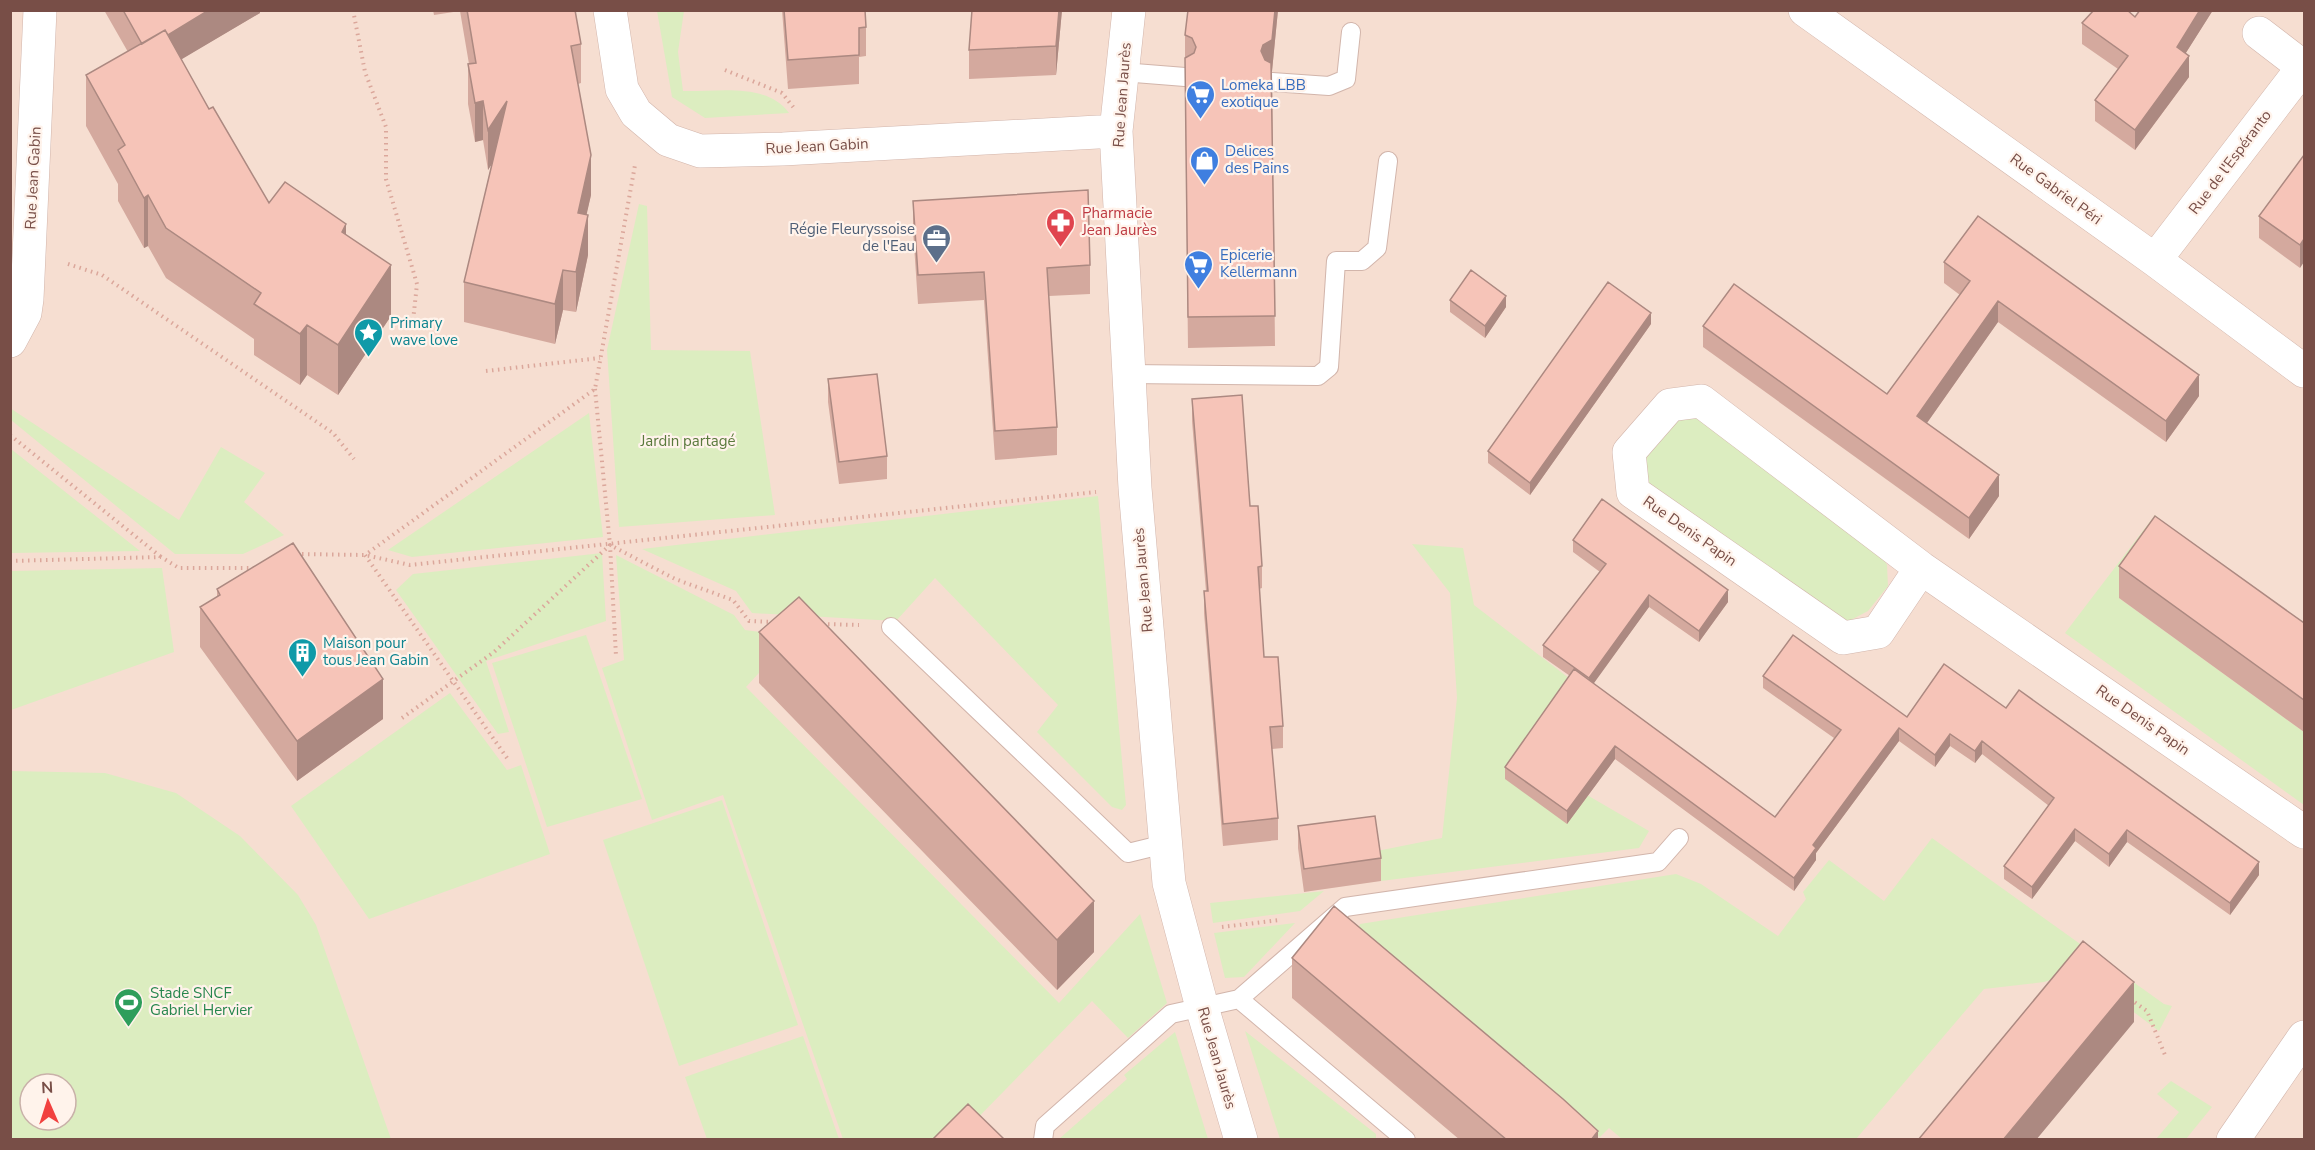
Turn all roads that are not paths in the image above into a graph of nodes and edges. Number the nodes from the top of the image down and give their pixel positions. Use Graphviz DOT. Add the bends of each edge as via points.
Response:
graph roads {
  1 [pos="40,10"];
  2 [pos="610,10"];
  3 [pos="1129,10"];
  4 [pos="1805,10"];
  5 [pos="1351,33"];
  6 [pos="2259,33"];
  7 [pos="2303,66"];
  8 [pos="1122,72"];
  9 [pos="1185,77"];
  10 [pos="1272,82"];
  11 [pos="1116,130"];
  12 [pos="1388,161"];
  13 [pos="2155,260"];
  14 [pos="10,341"];
  15 [pos="2304,371"];
  16 [pos="1128,374"];
  17 [pos="1921,568"];
  18 [pos="891,627"];
  19 [pos="2304,832"];
  20 [pos="1679,838"];
  21 [pos="1165,844"];
  22 [pos="1239,999"];
  23 [pos="1202,1007"];
  24 [pos="2304,1037"];
  25 [pos="1043,1140"];
  26 [pos="1241,1140"];
  27 [pos="1406,1140"];
  28 [pos="2233,1140"];
  1 -- 14 [label="street, Rue Jean Gabin" via="27,299 25,313"];
  2 -- 11 [label="street, Rue Jean Gabin" via="622,89 636,113 668,140 700,151"];
  3 -- 8 [label="street, Rue Jean Jaurès"];
  4 -- 13 [label="street, Rue Gabriel Péri"];
  5 -- 10 [label="lane" via="1346,79 1329,86"];
  6 -- 7 [label="street"];
  7 -- 13 [label="street, Rue de l'Espéranto"];
  8 -- 9 [label="lane"];
  8 -- 11 [label="street, Rue Jean Jaurès"];
  11 -- 16 [label="street, Rue Jean Jaurès"];
  12 -- 16 [label="lane" via="1377,248 1362,261 1336,261 1329,367 1318,376"];
  13 -- 15 [label="street, Rue Gabriel Péri"];
  16 -- 21 [label="street, Rue Jean Jaurès"];
  17 -- 17 [label="street, Rue Denis Papin" via="1701,401 1670,405 1629,452 1633,492 1843,638 1878,632"];
  17 -- 19 [label="street, Rue Denis Papin"];
  18 -- 21 [label="lane" via="1128,853"];
  20 -- 22 [label="lane" via="1658,862 1345,907"];
  21 -- 23 [label="street, Rue Jean Jaurès" via="1168,883"];
  22 -- 23 [label="lane"];
  22 -- 27 [label="lane"];
  23 -- 25 [label="lane" via="1171,1014 1045,1126"];
  23 -- 26 [label="street, Rue Jean Jaurès"];
  24 -- 28 [label="street"];
}
